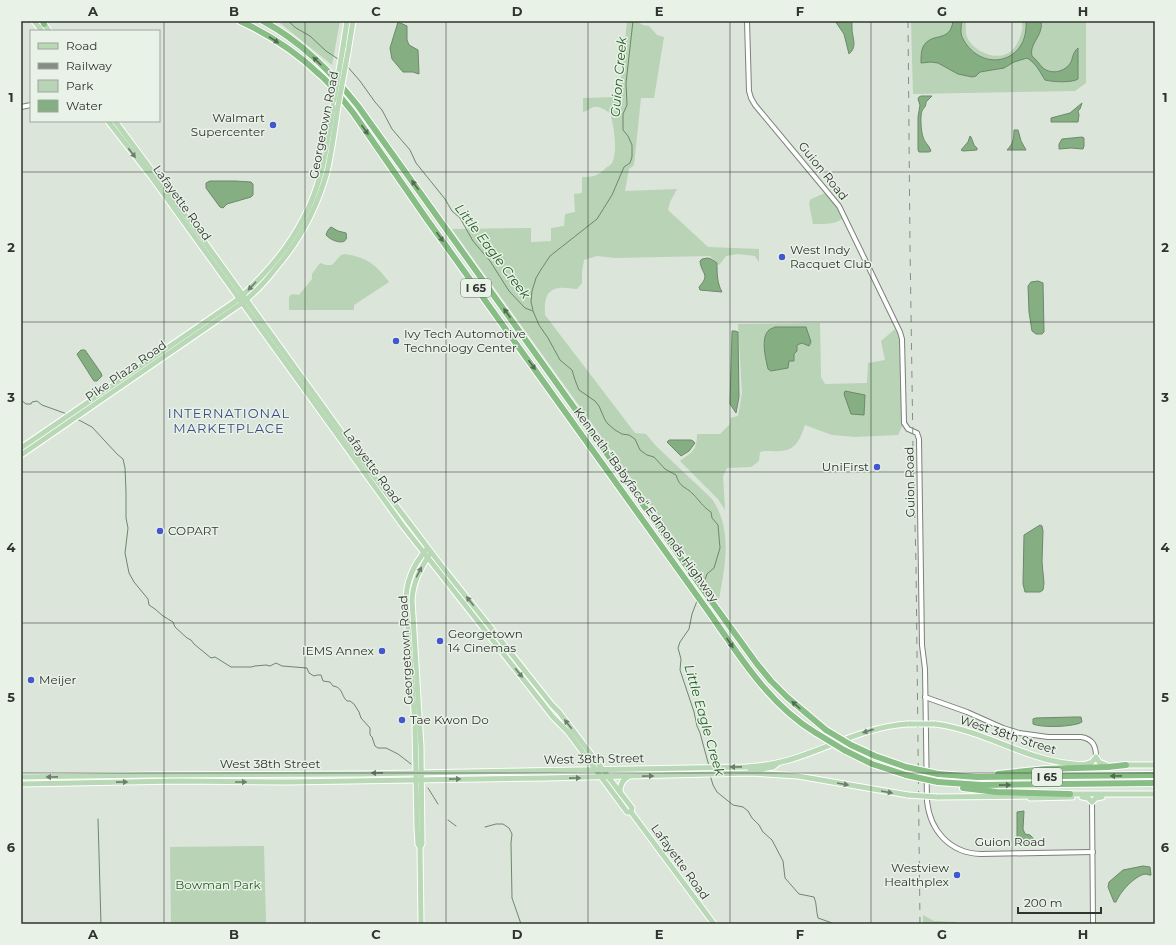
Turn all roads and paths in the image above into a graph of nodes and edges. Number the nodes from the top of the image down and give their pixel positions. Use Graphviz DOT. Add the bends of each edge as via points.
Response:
graph roads {
  1 [pos="34,21"];
  2 [pos="240,21"];
  3 [pos="263,21"];
  4 [pos="347,21"];
  5 [pos="353,21"];
  6 [pos="747,21"];
  7 [pos="43,24"];
  8 [pos="109,122"];
  9 [pos="116,122"];
  10 [pos="242,299"];
  11 [pos="166,352"];
  12 [pos="21,448"];
  13 [pos="21,454"];
  14 [pos="430,550"];
  15 [pos="424,552"];
  16 [pos="428,557"];
  17 [pos="925,697"];
  18 [pos="586,756"];
  19 [pos="1096,757"];
  20 [pos="779,762"];
  21 [pos="1085,765"];
  22 [pos="1106,765"];
  23 [pos="1126,765"];
  24 [pos="1155,765"];
  25 [pos="596,769"];
  26 [pos="603,769"];
  27 [pos="580,770"];
  28 [pos="533,771"];
  29 [pos="502,772"];
  30 [pos="419,773"];
  31 [pos="744,773"];
  32 [pos="356,774"];
  33 [pos="293,775"];
  34 [pos="1155,775"];
  35 [pos="21,777"];
  36 [pos="602,777"];
  37 [pos="609,777"];
  38 [pos="628,777"];
  39 [pos="963,777"];
  40 [pos="503,778"];
  41 [pos="480,779"];
  42 [pos="419,780"];
  43 [pos="332,781"];
  44 [pos="260,782"];
  45 [pos="938,782"];
  46 [pos="1155,783"];
  47 [pos="21,784"];
  48 [pos="620,792"];
  49 [pos="1070,794"];
  50 [pos="1119,794"];
  51 [pos="1155,794"];
  52 [pos="1013,796"];
  53 [pos="1092,802"];
  54 [pos="631,812"];
  55 [pos="1093,852"];
  56 [pos="421,924"];
  57 [pos="714,924"];
  58 [pos="1093,924"];
  1 -- 7 [label="main road"];
  2 -- 45 [label="highway, Kenneth \"Babyface\" Edmonds Highway / I 65, one-way, bridge" via="301,58 321,75 342,99 765,690 805,726 844,750 872,764"];
  39 -- 3 [label="highway, Kenneth \"Babyface\" Edmonds Highway / I 65, one-way, bridge" via="906,767 852,745 826,730 771,680 691,573 358,106 339,82 307,51"];
  4 -- 10 [label="main road, Georgetown Road, one-way, bridge" via="316,190 306,214 282,254"];
  5 -- 10 [label="main road, Georgetown Road, bridge" via="326,173 311,216 288,254 266,281"];
  6 -- 17 [label="street, Guion Road" via="751,98 839,206 902,337 904,423 908,429 917,433 919,439"];
  8 -- 10 [label="main road, Lafayette Road, one-way"];
  9 -- 10 [label="main road, Lafayette Road" via="159,179"];
  10 -- 11 [label="main road, Pike Plaza Road"];
  10 -- 14 [label="main road, Lafayette Road"];
  10 -- 15 [label="main road, Lafayette Road" via="331,427"];
  11 -- 12 [label="main road, Pike Plaza Road"];
  11 -- 13 [label="main road, Pike Plaza Road"];
  14 -- 15 [label="main road, Georgetown Road"];
  14 -- 16 [label="main road, Georgetown Road"];
  26 -- 14 [label="main road, Lafayette Road, one-way"];
  15 -- 16 [label="main road, Lafayette Road"];
  15 -- 30 [label="main road, Georgetown Road" via="415,566 406,597"];
  16 -- 18 [label="main road, Lafayette Road, one-way"];
  30 -- 16 [label="main road, Georgetown Road, one-way" via="420,717 412,600 416,578"];
  17 -- 19 [label="street" via="1019,733 1040,737 1087,738 1094,744"];
  17 -- 55 [label="street, Guion Road" via="927,806 930,819 945,840 960,850 977,854"];
  18 -- 25 [label="main road, Lafayette Road"];
  18 -- 27 [label="main road" via="585,764"];
  19 -- 21 [label="main road"];
  19 -- 22 [label="main road" via="1099,762"];
  21 -- 20 [label="main road, West 38th Street, one-way, bridge" via="1043,758 975,733 935,724 906,724 869,730"];
  20 -- 26 [label="main road, West 38th Street, one-way" via="753,766"];
  20 -- 31 [label="main road" via="773,767"];
  21 -- 22 [label="main road, West 38th Street"];
  22 -- 23 [label="main road, West 38th Street"];
  23 -- 24 [label="main road, West 38th Street"];
  23 -- 39 [label="highway"];
  25 -- 26 [label="main road, West 38th Street"];
  25 -- 27 [label="main road, West 38th Street"];
  25 -- 36 [label="main road, Lafayette Road"];
  26 -- 37 [label="main road, Lafayette Road"];
  27 -- 28 [label="main road, West 38th Street"];
  28 -- 29 [label="main road, West 38th Street"];
  28 -- 40 [label="main road" via="507,774"];
  29 -- 30 [label="main road, West 38th Street"];
  29 -- 41 [label="main road"];
  30 -- 32 [label="main road, West 38th Street, one-way"];
  30 -- 42 [label="main road, Georgetown Road"];
  38 -- 31 [label="main road, West 38th Street, one-way"];
  31 -- 52 [label="main road, West 38th Street, one-way, bridge" via="798,776 908,795"];
  32 -- 33 [label="main road, West 38th Street"];
  32 -- 43 [label="main road" via="334,778"];
  33 -- 35 [label="main road, West 38th Street, one-way"];
  33 -- 44 [label="main road" via="292,778"];
  34 -- 39 [label="highway, Kenneth \"Babyface\" Edmonds Highway / I 65, one-way"];
  36 -- 37 [label="main road, West 38th Street"];
  40 -- 36 [label="main road, West 38th Street, one-way"];
  36 -- 54 [label="main road, Lafayette Road" via="627,812"];
  37 -- 38 [label="main road, West 38th Street"];
  37 -- 48 [label="main road, Lafayette Road"];
  38 -- 48 [label="main road" via="622,783"];
  40 -- 41 [label="main road, West 38th Street"];
  42 -- 41 [label="main road, West 38th Street, one-way"];
  42 -- 43 [label="main road, West 38th Street"];
  42 -- 56 [label="main road, Georgetown Road" via="422,844"];
  43 -- 44 [label="main road, West 38th Street"];
  47 -- 44 [label="main road, West 38th Street, one-way"];
  45 -- 46 [label="highway, Kenneth \"Babyface\" Edmonds Highway / I 65, one-way" via="982,785"];
  45 -- 49 [label="highway" via="995,792"];
  48 -- 54 [label="main road, Lafayette Road" via="632,808"];
  49 -- 50 [label="main road, West 38th Street"];
  49 -- 52 [label="main road, West 38th Street"];
  50 -- 51 [label="main road, West 38th Street"];
  50 -- 53 [label="main road" via="1096,798"];
  52 -- 53 [label="main road" via="1086,797"];
  53 -- 55 [label="street"];
  54 -- 57 [label="main road, Lafayette Road"];
  55 -- 58 [label="street"];
}
